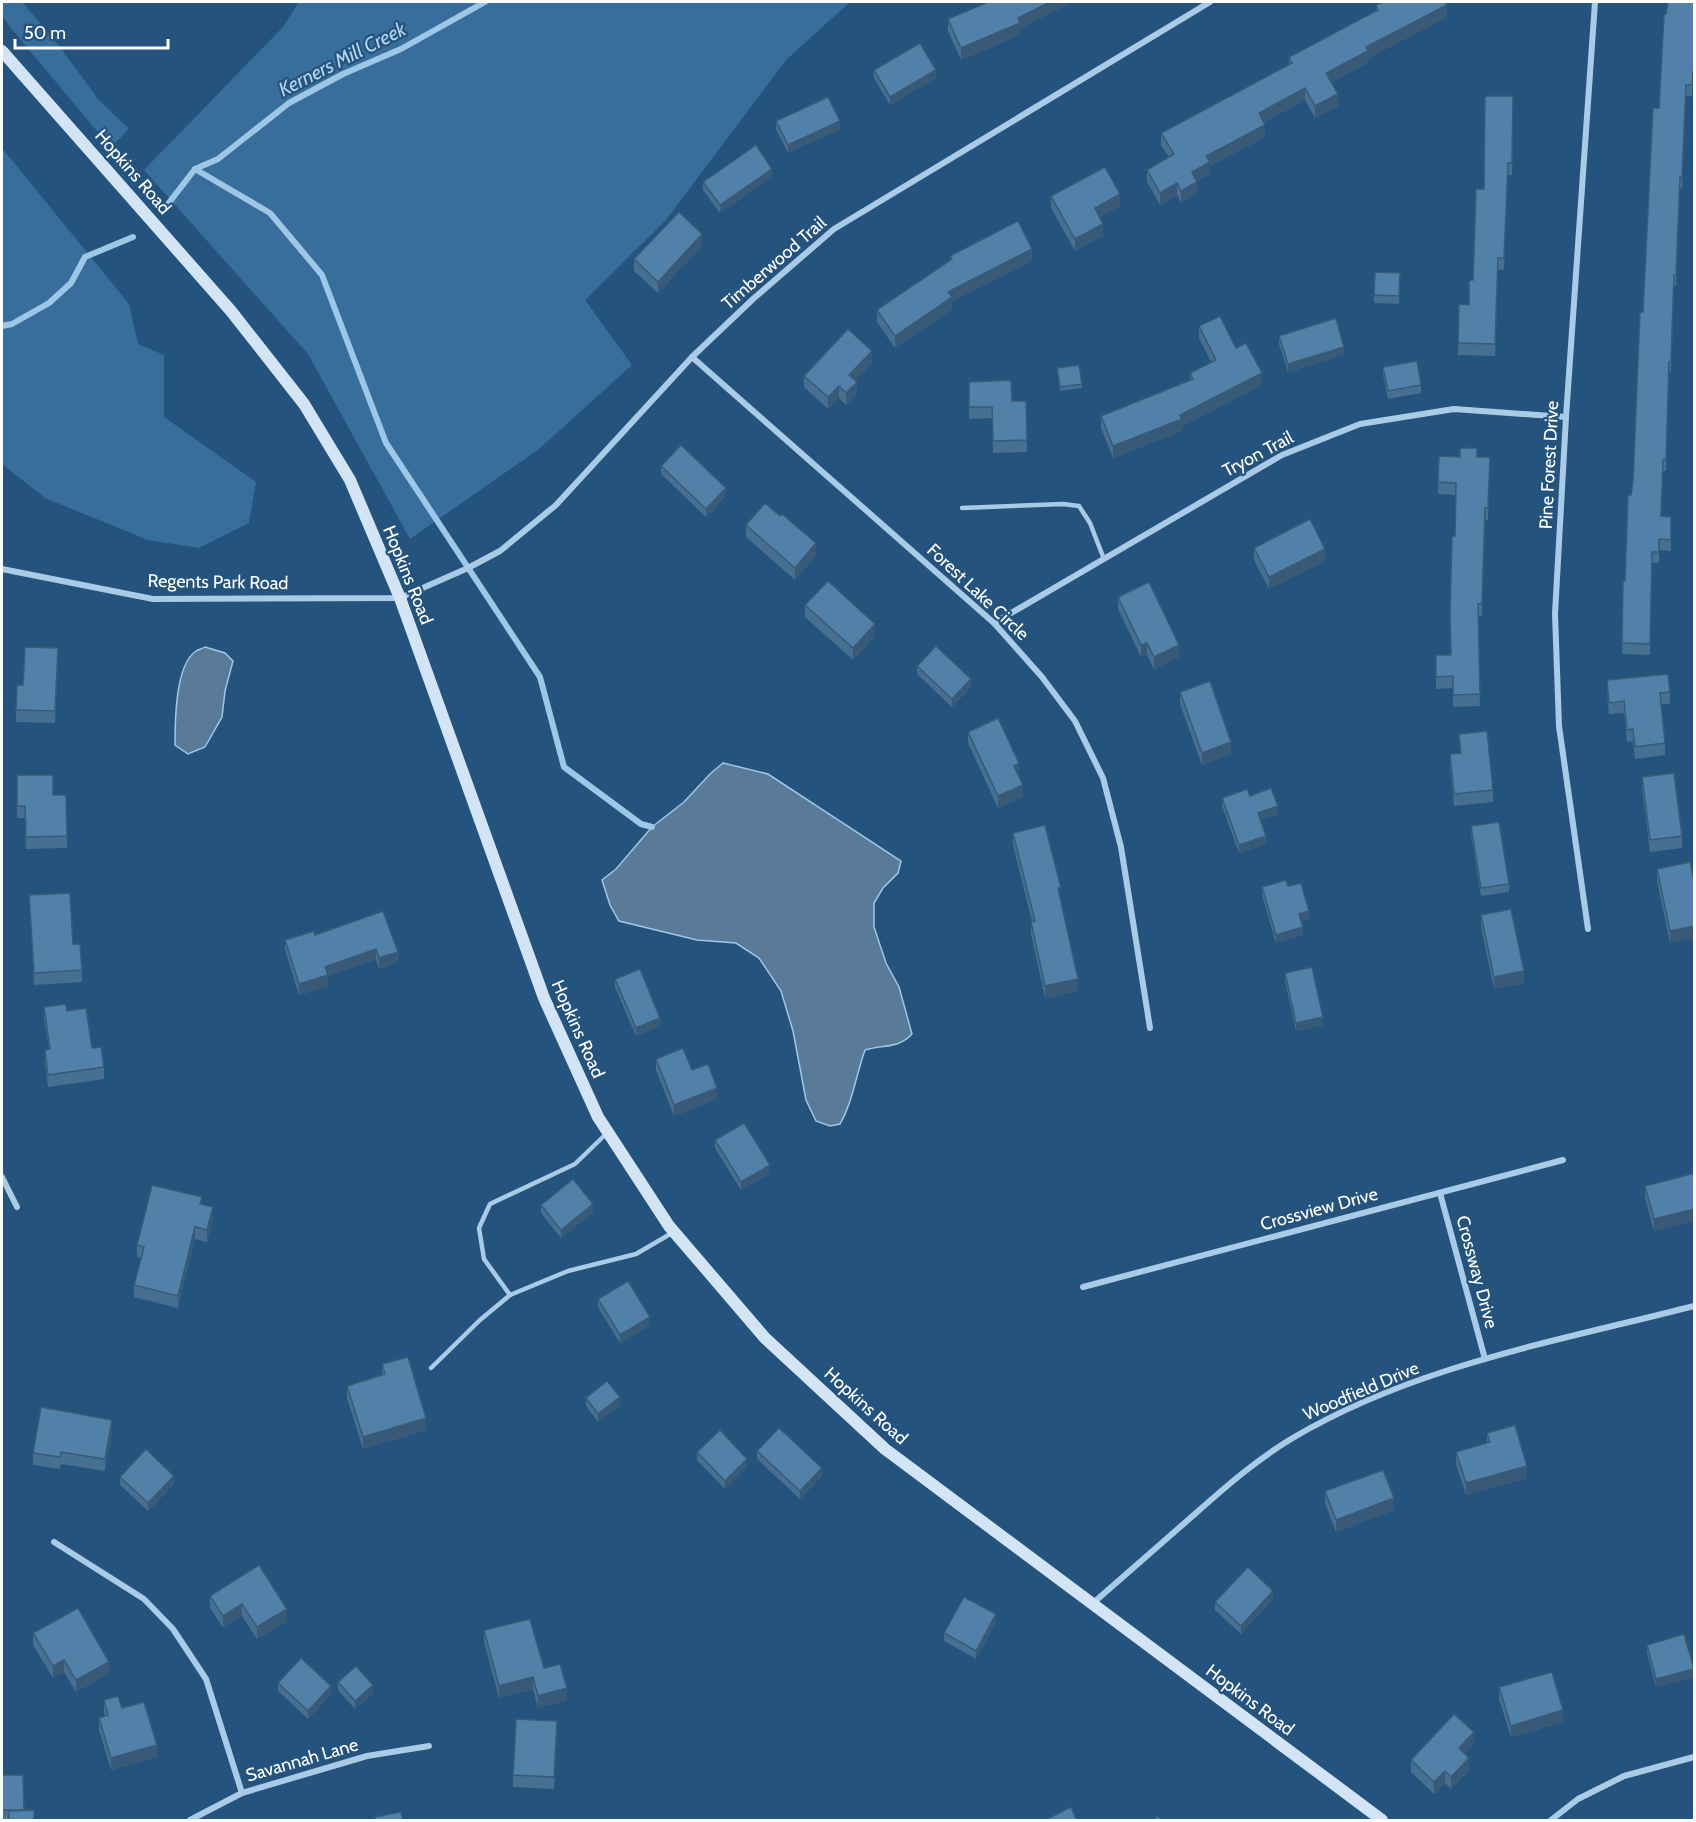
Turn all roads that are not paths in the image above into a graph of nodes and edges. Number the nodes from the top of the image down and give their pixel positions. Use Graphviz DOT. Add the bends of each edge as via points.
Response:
graph roads {
  1 [pos="1210,2"];
  2 [pos="1595,2"];
  3 [pos="2,51"];
  4 [pos="692,357"];
  5 [pos="1566,417"];
  6 [pos="962,508"];
  7 [pos="1104,559"];
  8 [pos="2,569"];
  9 [pos="400,598"];
  10 [pos="994,623"];
  11 [pos="1588,929"];
  12 [pos="1150,1028"];
  13 [pos="608,1132"];
  14 [pos="1563,1160"];
  15 [pos="2,1177"];
  16 [pos="1440,1193"];
  17 [pos="17,1208"];
  18 [pos="674,1232"];
  19 [pos="1083,1287"];
  20 [pos="510,1295"];
  21 [pos="1695,1306"];
  22 [pos="1485,1359"];
  23 [pos="431,1368"];
  24 [pos="54,1542"];
  25 [pos="1092,1604"];
  26 [pos="429,1746"];
  27 [pos="1695,1757"];
  28 [pos="242,1793"];
  29 [pos="190,1821"];
  30 [pos="1382,1821"];
  31 [pos="1551,1821"];
  1 -- 4 [label="street, Timberwood Trail" via="834,229"];
  2 -- 5 [label="street, Pine Forest Drive"];
  3 -- 9 [label="main road, Hopkins Road" via="231,311 304,404 350,480"];
  4 -- 9 [label="street, Timberwood Trail" via="556,505 508,545 468,568"];
  4 -- 10 [label="street, Forest Lake Circle"];
  5 -- 7 [label="street, Tryon Trail" via="1454,409 1360,424 1282,455"];
  5 -- 11 [label="street, Pine Forest Drive" via="1555,614 1559,726"];
  6 -- 7 [label="lane" via="1079,506"];
  7 -- 10 [label="street, Tryon Trail"];
  8 -- 9 [label="street, Regents Park Road" via="153,599"];
  9 -- 13 [label="main road, Hopkins Road" via="544,998"];
  10 -- 12 [label="street, Forest Lake Circle" via="1075,721 1103,778 1121,847"];
  13 -- 18 [label="main road, Hopkins Road"];
  13 -- 20 [label="lane" via="575,1164 490,1204 479,1227 484,1259"];
  14 -- 16 [label="street, Crossview Drive"];
  15 -- 17 [label="street"];
  16 -- 19 [label="street, Crossview Drive"];
  16 -- 22 [label="street, Crossway Drive"];
  18 -- 20 [label="lane" via="636,1254 568,1271"];
  18 -- 25 [label="main road, Hopkins Road" via="765,1338 885,1449"];
  20 -- 23 [label="lane"];
  21 -- 22 [label="street, Woodfield Drive"];
  22 -- 25 [label="street, Woodfield Drive" via="1392,1390 1289,1440 1245,1470"];
  24 -- 28 [label="street" via="144,1599 173,1629 206,1679"];
  25 -- 30 [label="main road, Hopkins Road"];
  26 -- 28 [label="street, Savannah Lane" via="367,1756"];
  27 -- 31 [label="street" via="1624,1776 1578,1799"];
  28 -- 29 [label="street, Savannah Lane"];
}
